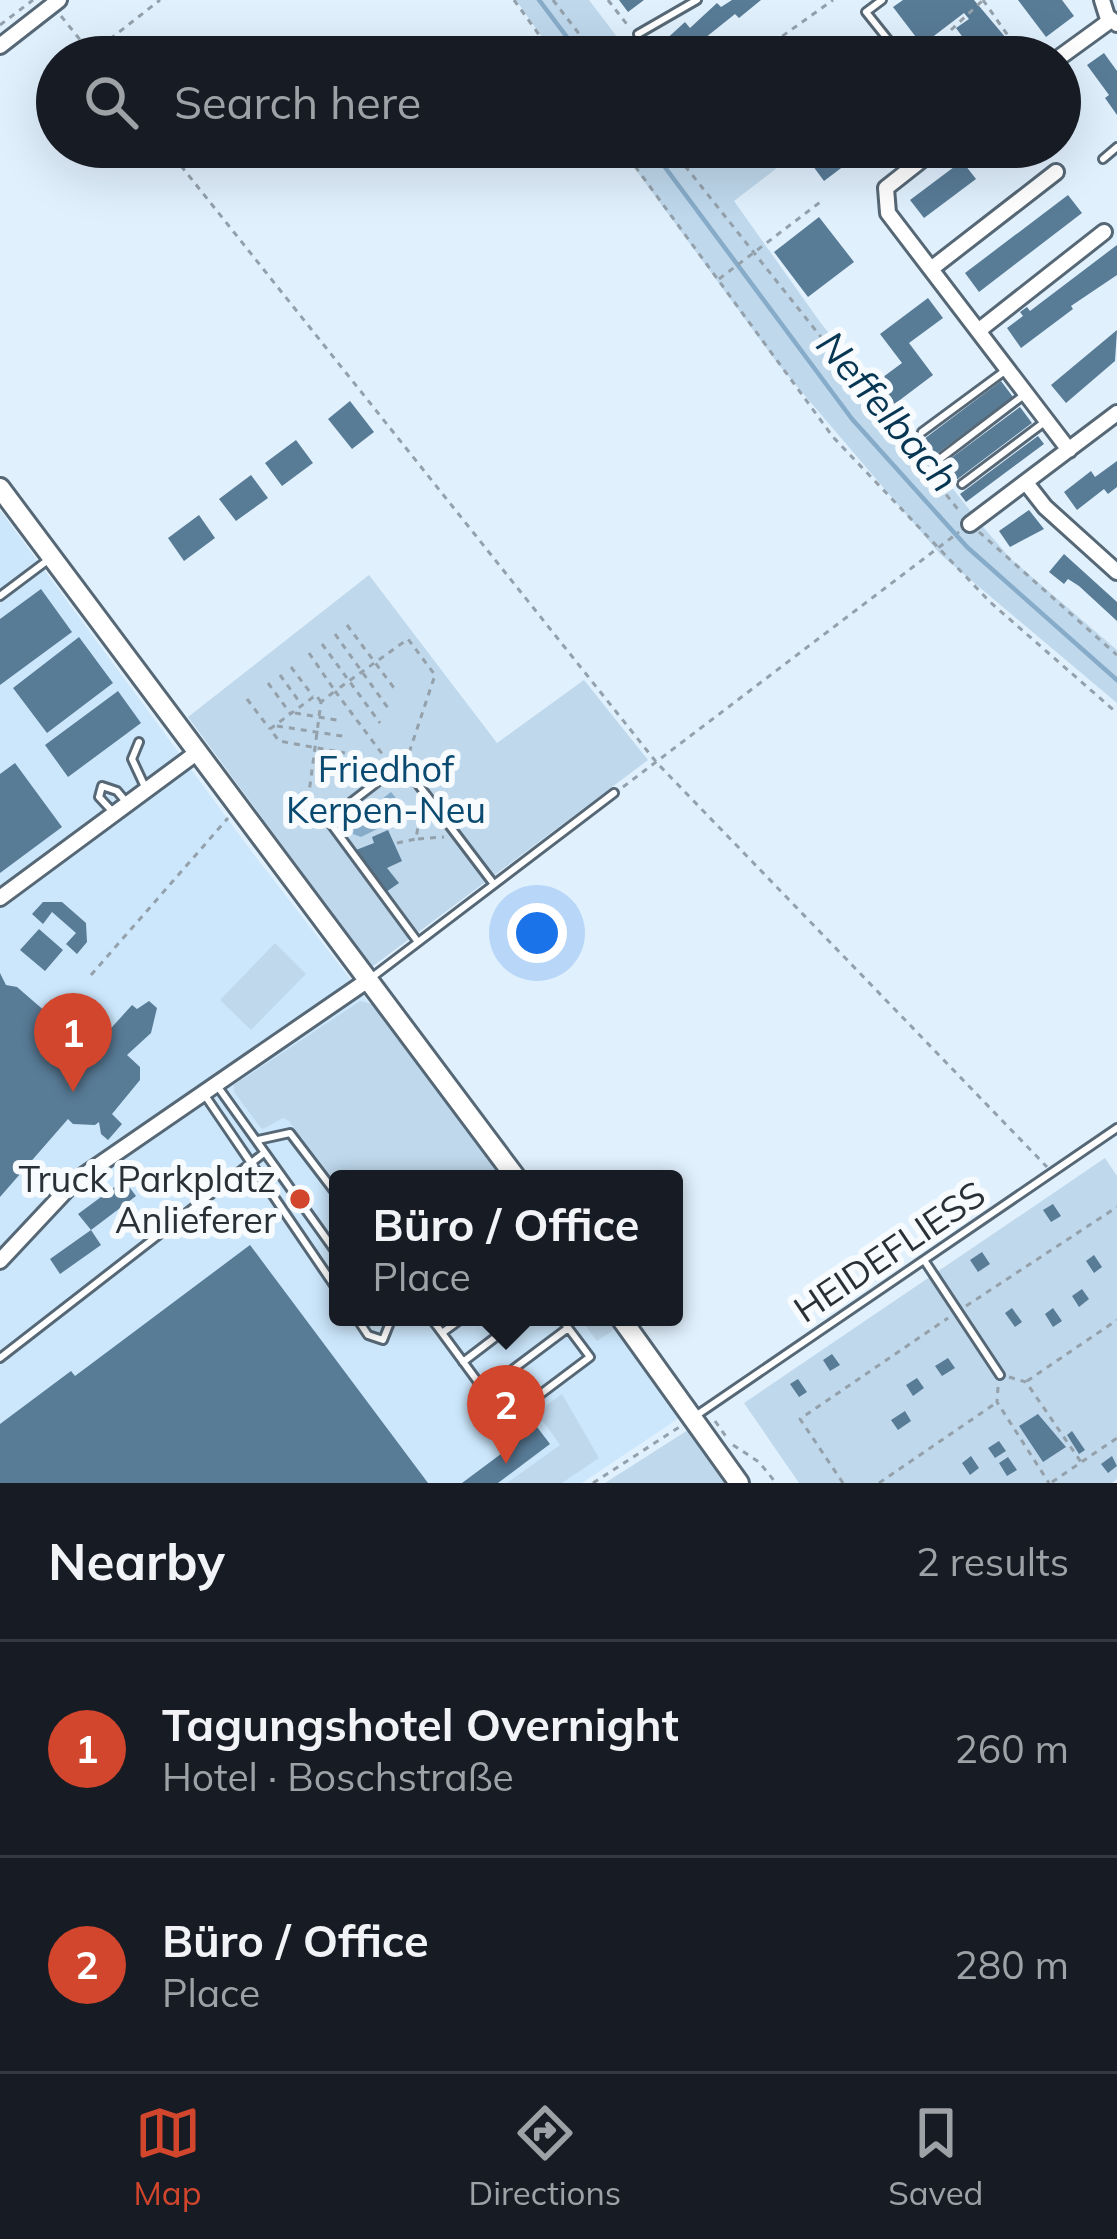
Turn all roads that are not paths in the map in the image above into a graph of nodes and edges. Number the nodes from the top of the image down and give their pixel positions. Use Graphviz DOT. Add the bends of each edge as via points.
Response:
graph roads {
  1 [pos="697,0"];
  2 [pos="882,0"];
  3 [pos="1102,0"];
  4 [pos="56,3"];
  5 [pos="1114,22"];
  6 [pos="638,34"];
  7 [pos="885,36"];
  8 [pos="1081,43"];
  9 [pos="0,46"];
  10 [pos="1117,147"];
  11 [pos="1102,159"];
  12 [pos="910,168"];
  13 [pos="1056,172"];
  14 [pos="1105,232"];
  15 [pos="931,269"];
  16 [pos="977,331"];
  17 [pos="1007,369"];
  18 [pos="1026,394"];
  19 [pos="1117,413"];
  20 [pos="1046,420"];
  21 [pos="922,432"];
  22 [pos="1070,450"];
  23 [pos="941,458"];
  24 [pos="962,484"];
  25 [pos="1027,484"];
  26 [pos="0,488"];
  27 [pos="970,524"];
  28 [pos="51,558"];
  29 [pos="1117,572"];
  30 [pos="0,596"];
  31 [pos="140,742"];
  32 [pos="195,754"];
  33 [pos="148,790"];
  34 [pos="614,793"];
  35 [pos="493,883"];
  36 [pos="0,898"];
  37 [pos="418,943"];
  38 [pos="368,980"];
  39 [pos="208,1087"];
  40 [pos="1117,1128"];
  41 [pos="258,1140"];
  42 [pos="264,1153"];
  43 [pos="252,1165"];
  44 [pos="510,1170"];
  45 [pos="329,1184"];
  46 [pos="329,1243"];
  47 [pos="0,1261"];
  48 [pos="924,1261"];
  49 [pos="329,1278"];
  50 [pos="362,1326"];
  51 [pos="389,1326"];
  52 [pos="437,1326"];
  53 [pos="452,1326"];
  54 [pos="510,1326"];
  55 [pos="627,1326"];
  56 [pos="568,1328"];
  57 [pos="442,1333"];
  58 [pos="0,1358"];
  59 [pos="464,1362"];
  60 [pos="1000,1375"];
  61 [pos="484,1391"];
  62 [pos="697,1413"];
  63 [pos="739,1483"];
  1 -- 6 [label="lane"];
  2 -- 7 [label="lane" via="866,12"];
  3 -- 5 [label="street"];
  4 -- 9 [label="street"];
  5 -- 8 [label="street"];
  10 -- 11 [label="lane"];
  12 -- 15 [label="street" via="884,195"];
  13 -- 15 [label="street"];
  14 -- 16 [label="street"];
  15 -- 16 [label="street"];
  16 -- 17 [label="street"];
  17 -- 18 [label="street"];
  17 -- 21 [label="lane"];
  18 -- 20 [label="street"];
  18 -- 23 [label="lane"];
  19 -- 22 [label="street"];
  20 -- 22 [label="street"];
  20 -- 24 [label="lane"];
  22 -- 25 [label="street"];
  25 -- 27 [label="street"];
  25 -- 29 [label="street"];
  26 -- 28 [label="street"];
  28 -- 30 [label="lane"];
  28 -- 32 [label="street"];
  31 -- 33 [label="lane" via="132,759"];
  32 -- 33 [label="street"];
  32 -- 38 [label="street"];
  33 -- 36 [label="street"];
  34 -- 35 [label="lane"];
  35 -- 37 [label="lane"];
  35 -- 37 [label="lane" via="402,763 328,820"];
  37 -- 38 [label="lane"];
  38 -- 39 [label="street"];
  38 -- 44 [label="street"];
  39 -- 41 [label="lane"];
  39 -- 43 [label="lane"];
  39 -- 47 [label="street" via="74,1182"];
  40 -- 48 [label="lane, HEIDEFLIESS"];
  41 -- 42 [label="lane"];
  41 -- 45 [label="lane" via="290,1133"];
  42 -- 43 [label="lane"];
  42 -- 46 [label="lane"];
  43 -- 49 [label="lane"];
  43 -- 58 [label="lane"];
  48 -- 60 [label="lane"];
  48 -- 62 [label="lane, HEIDEFLIESS"];
  50 -- 51 [label="lane" via="383,1340"];
  52 -- 57 [label="lane"];
  53 -- 57 [label="lane"];
  54 -- 59 [label="lane"];
  55 -- 62 [label="street"];
  56 -- 61 [label="lane"];
  56 -- 61 [label="lane" via="590,1357 573,1370 506,1420"];
  57 -- 59 [label="lane"];
  59 -- 61 [label="lane"];
  62 -- 63 [label="street"];
}
